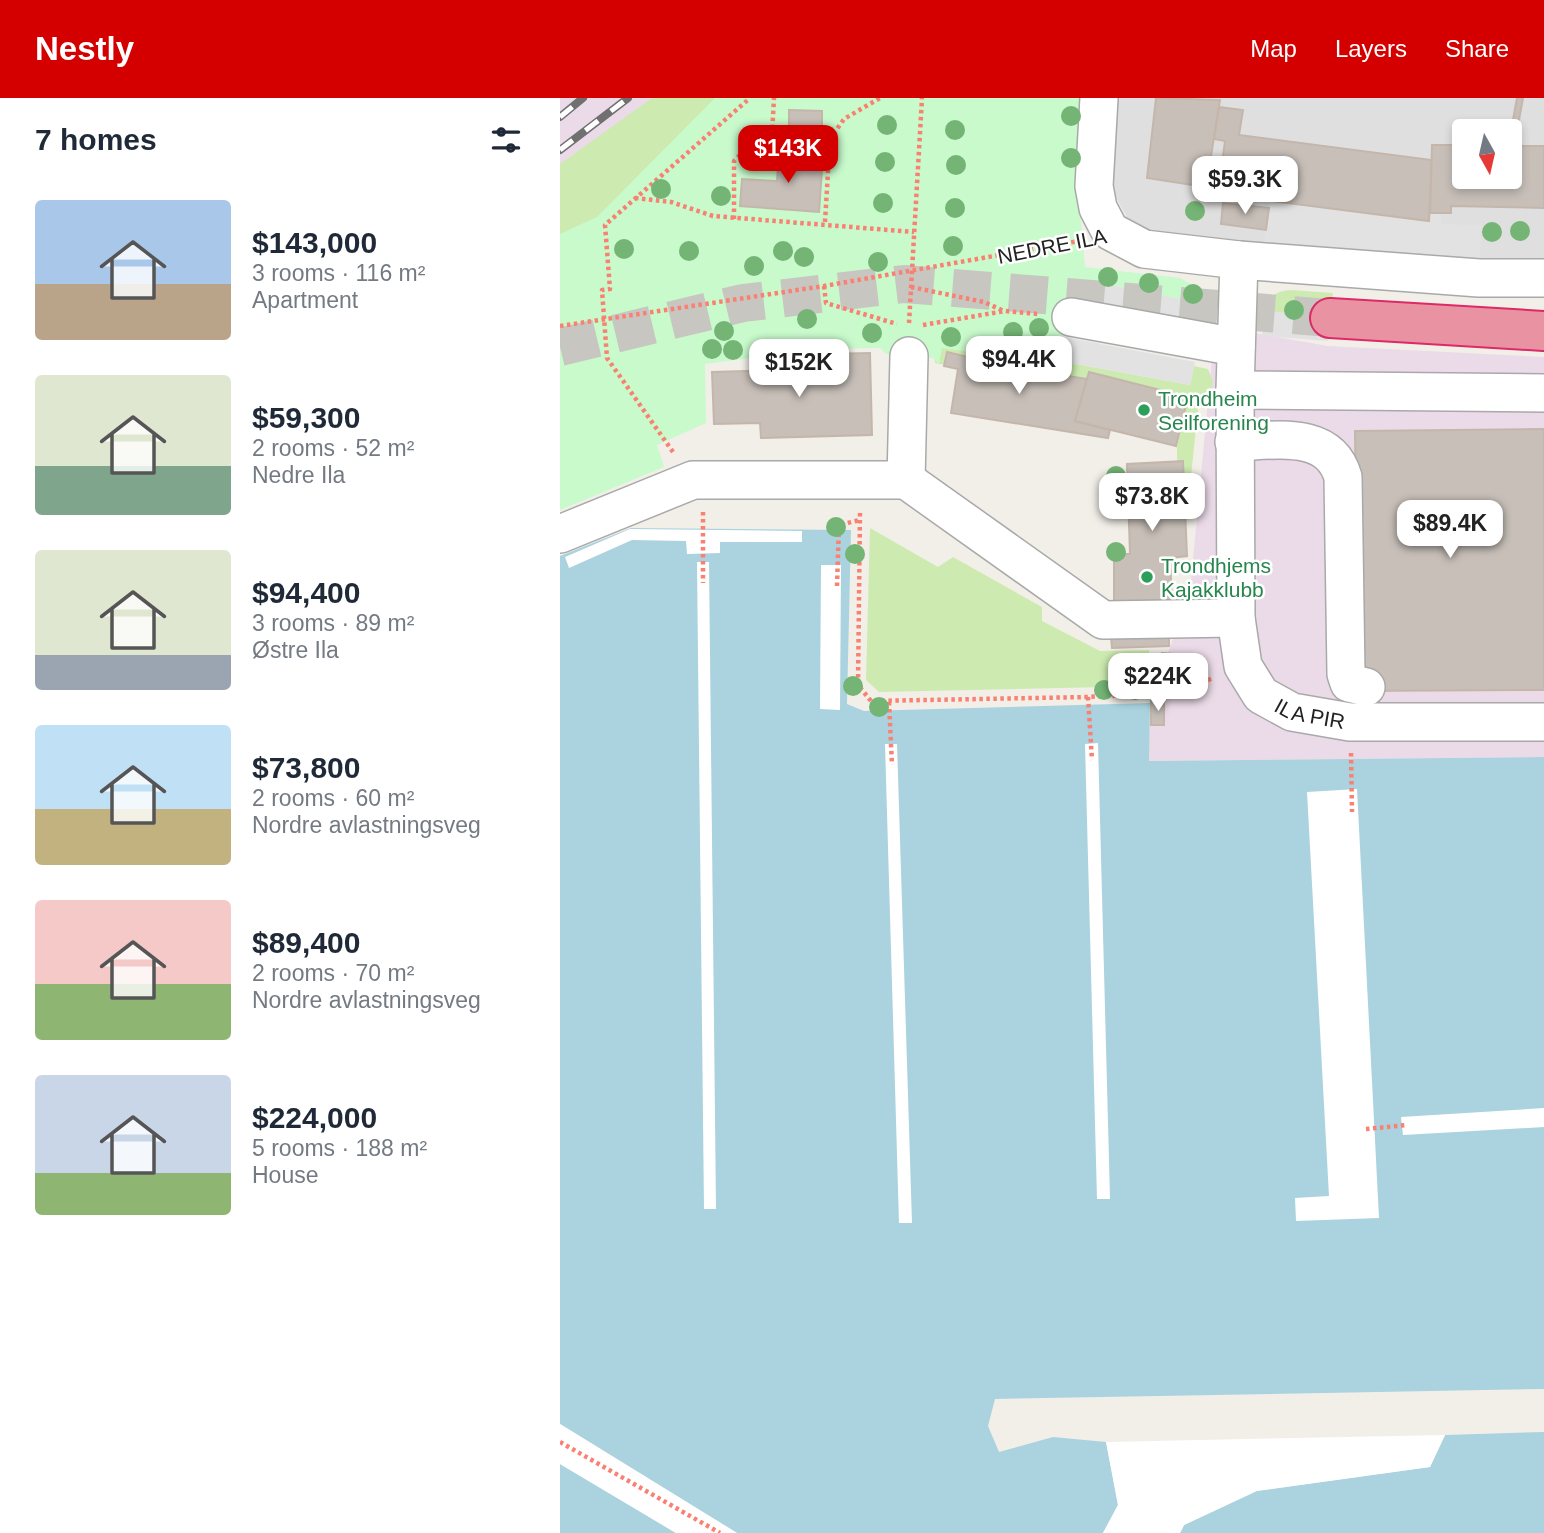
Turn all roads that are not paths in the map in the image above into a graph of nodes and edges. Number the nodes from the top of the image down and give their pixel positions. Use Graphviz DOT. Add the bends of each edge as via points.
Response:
graph roads {
  1 [pos="1099,98"];
  2 [pos="1239,260"];
  3 [pos="1544,278"];
  4 [pos="1071,317"];
  5 [pos="1330,318"];
  6 [pos="1544,331"];
  7 [pos="1236,347"];
  8 [pos="909,356"];
  9 [pos="1235,390"];
  10 [pos="1544,393"];
  11 [pos="1234,442"];
  12 [pos="906,480"];
  13 [pos="560,534"];
  14 [pos="1236,618"];
  15 [pos="1366,687"];
  16 [pos="1544,722"];
  1 -- 2 [label="street, NEDRE ILA" via="1094,187 1110,231 1144,249"];
  2 -- 3 [label="street, NEDRE ILA" via="1479,278"];
  2 -- 7 [label="street, ILA PIR"];
  4 -- 7 [label="street"];
  5 -- 6 [label="highway"];
  7 -- 9 [label="street, ILA PIR"];
  8 -- 12 [label="street"];
  9 -- 10 [label="street"];
  9 -- 11 [label="street, ILA PIR"];
  11 -- 14 [label="street, ILA PIR"];
  11 -- 15 [label="street" via="1299,441 1322,446 1338,461 1343,477 1346,674 1349,683"];
  12 -- 13 [label="street" via="693,480"];
  12 -- 14 [label="street" via="1103,620"];
  14 -- 16 [label="street, ILA PIR" via="1243,666 1261,695 1292,712 1350,722"];
}
